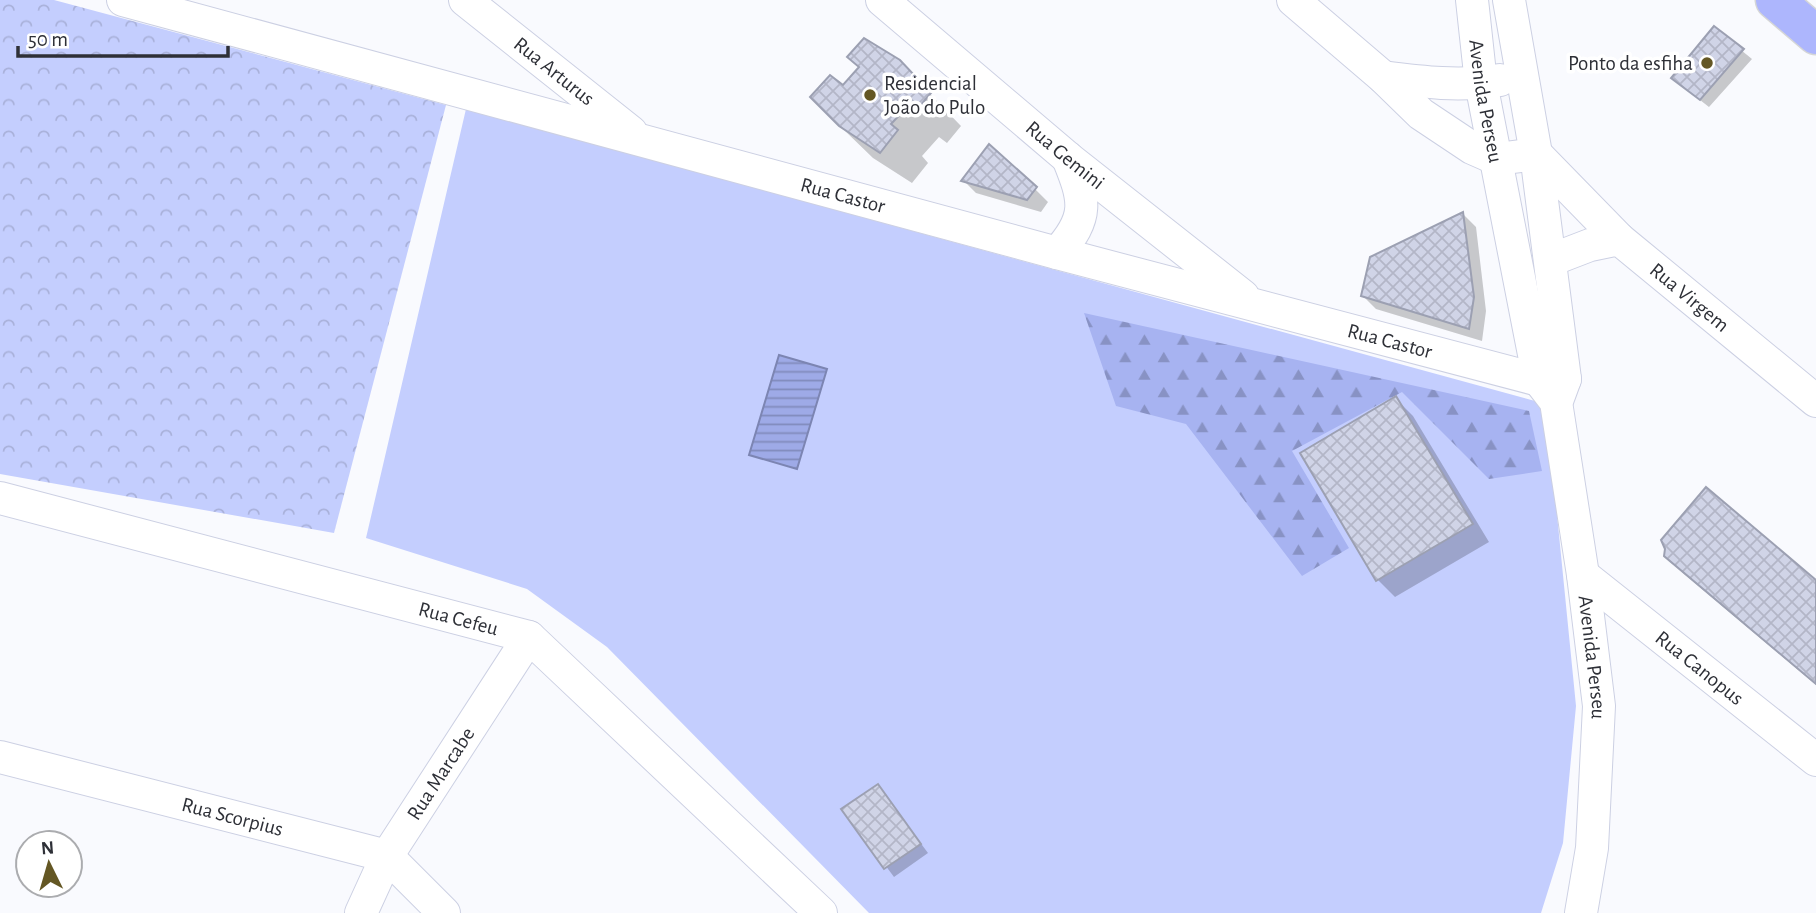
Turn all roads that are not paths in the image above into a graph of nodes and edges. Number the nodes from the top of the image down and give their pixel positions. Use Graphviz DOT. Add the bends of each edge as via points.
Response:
graph roads {
  1 [pos="123,0"];
  2 [pos="465,0"];
  3 [pos="882,0"];
  4 [pos="1293,0"];
  5 [pos="1472,0"];
  6 [pos="1509,0"];
  7 [pos="1775,0"];
  8 [pos="1816,35"];
  9 [pos="1522,76"];
  10 [pos="1383,77"];
  11 [pos="1481,83"];
  12 [pos="642,141"];
  13 [pos="1536,154"];
  14 [pos="1068,158"];
  15 [pos="1497,159"];
  16 [pos="1619,239"];
  17 [pos="1057,253"];
  18 [pos="1551,260"];
  19 [pos="1252,303"];
  20 [pos="1553,387"];
  21 [pos="1816,401"];
  22 [pos="0,498"];
  23 [pos="1583,575"];
  24 [pos="529,638"];
  25 [pos="0,757"];
  26 [pos="1816,760"];
  27 [pos="387,856"];
  28 [pos="361,913"];
  29 [pos="444,913"];
  30 [pos="821,913"];
  31 [pos="1581,913"];
  1 -- 12 [label="street, Rua Castor"];
  2 -- 12 [label="street, Rua Arturus"];
  3 -- 14 [label="street, Rua Gemini"];
  4 -- 10 [label="street"];
  5 -- 11 [label="street, Avenida Perseu"];
  6 -- 9 [label="street, Avenida Perseu"];
  7 -- 8 [label="main road"];
  9 -- 11 [label="street"];
  9 -- 13 [label="street, Avenida Perseu"];
  10 -- 11 [label="street"];
  10 -- 15 [label="street" via="1421,114"];
  11 -- 15 [label="street, Avenida Perseu"];
  12 -- 17 [label="street, Rua Castor"];
  13 -- 15 [label="street"];
  13 -- 16 [label="street, Rua Virgem"];
  13 -- 18 [label="street, Avenida Perseu"];
  14 -- 17 [label="street" via="1082,191 1081,215 1074,235"];
  14 -- 19 [label="street, Rua Gemini"];
  15 -- 20 [label="street, Avenida Perseu"];
  16 -- 18 [label="street"];
  16 -- 21 [label="street, Rua Virgem"];
  17 -- 19 [label="street, Rua Castor"];
  18 -- 20 [label="street, Avenida Perseu"];
  19 -- 20 [label="street, Rua Castor"];
  20 -- 23 [label="street, Avenida Perseu"];
  22 -- 24 [label="street, Rua Cefeu"];
  23 -- 26 [label="street, Rua Canopus"];
  23 -- 31 [label="street, Avenida Perseu" via="1599,706 1592,848"];
  24 -- 27 [label="street, Rua Marcabe"];
  24 -- 30 [label="street, Rua Cefeu"];
  25 -- 27 [label="street, Rua Scorpius"];
  27 -- 28 [label="street, Rua Marcabe"];
  27 -- 29 [label="street"];
}
